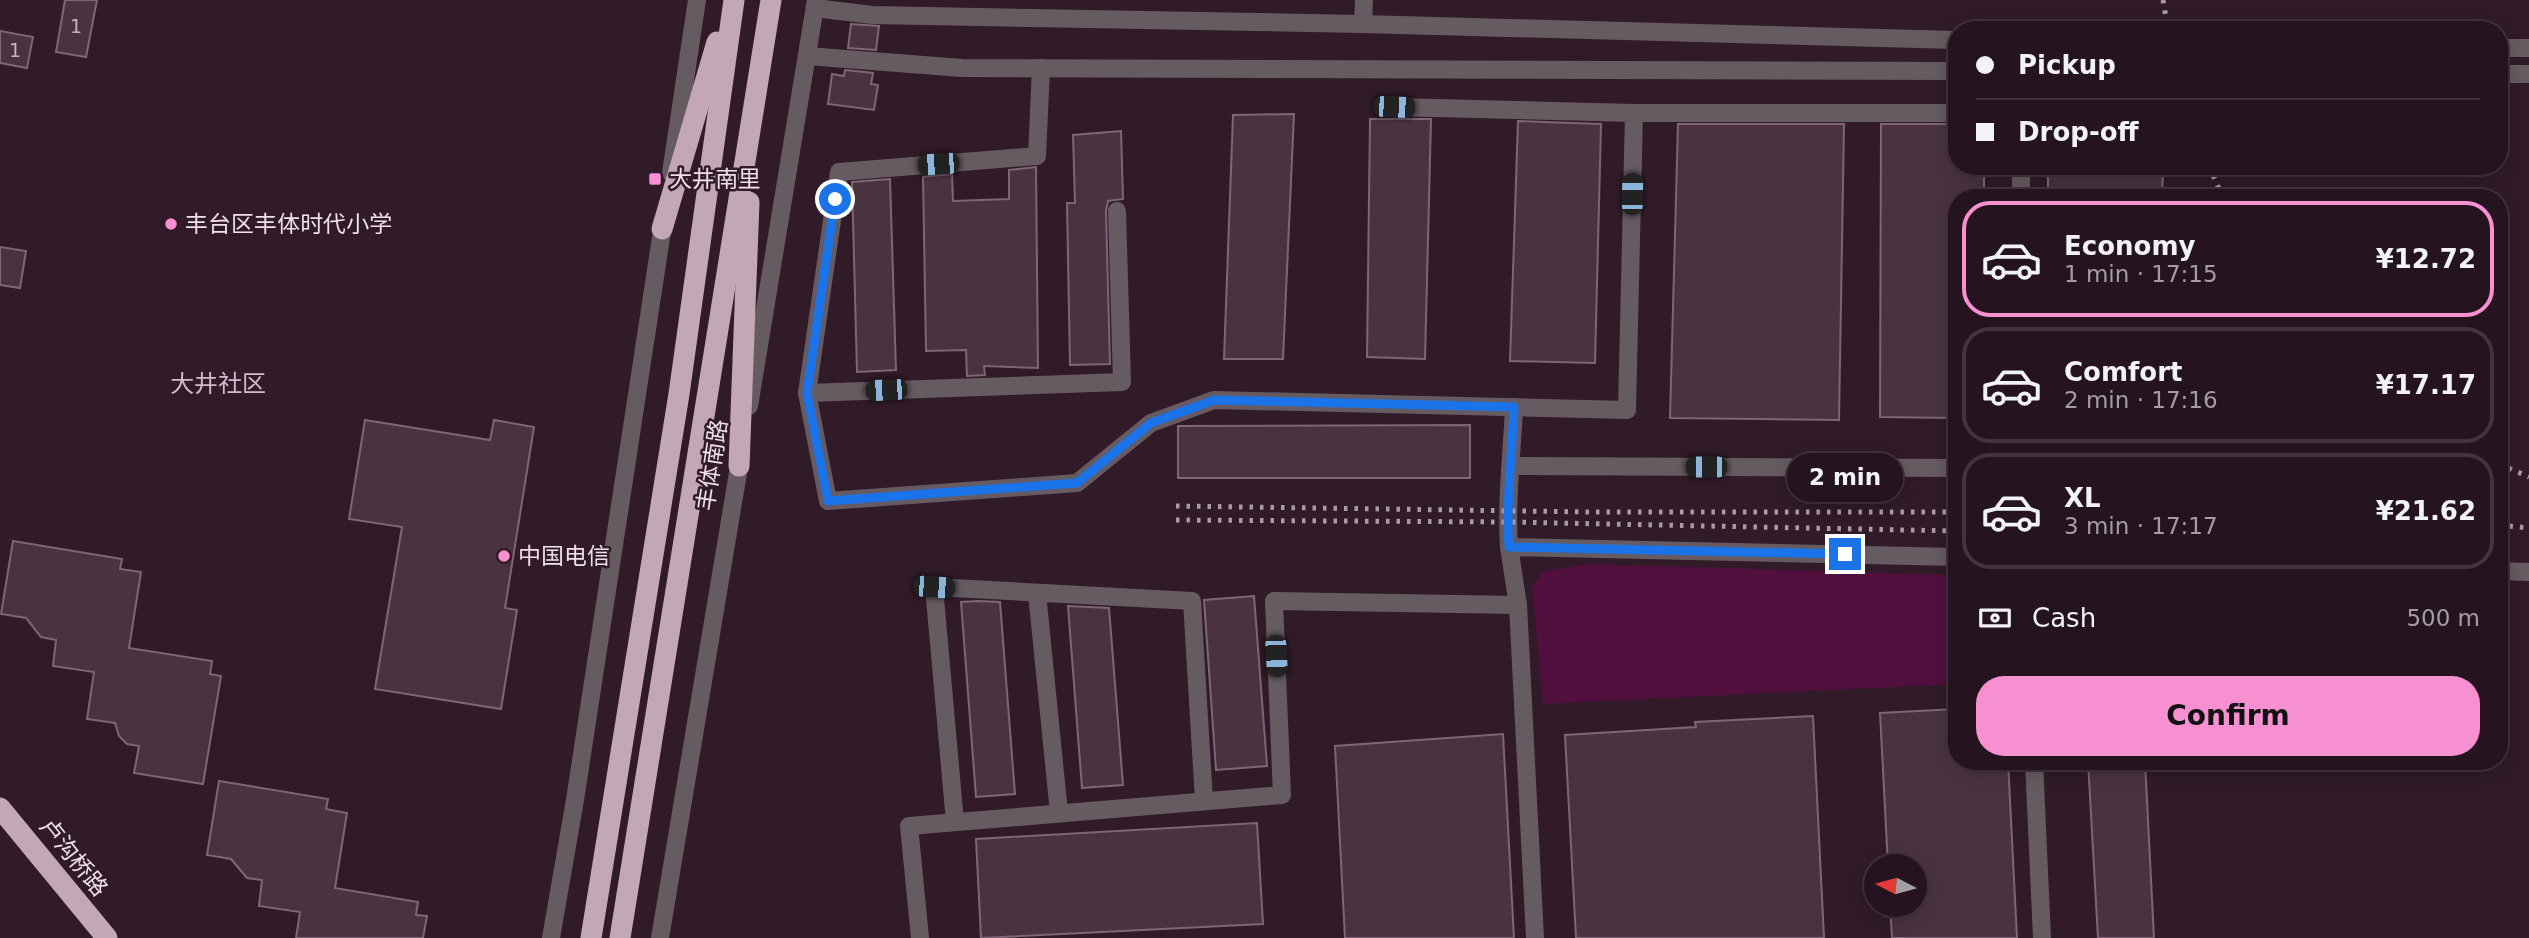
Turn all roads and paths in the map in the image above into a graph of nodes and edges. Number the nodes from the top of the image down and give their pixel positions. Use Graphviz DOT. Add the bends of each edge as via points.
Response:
graph roads {
  1 [pos="697,0"];
  2 [pos="732,0"];
  3 [pos="771,0"];
  4 [pos="1364,0"];
  5 [pos="815,4"];
  6 [pos="1363,24"];
  7 [pos="1948,40"];
  8 [pos="2508,48"];
  9 [pos="2529,48"];
  10 [pos="807,56"];
  11 [pos="1041,68"];
  12 [pos="1948,71"];
  13 [pos="2508,74"];
  14 [pos="2529,74"];
  15 [pos="1394,107"];
  16 [pos="752,110"];
  17 [pos="1634,113"];
  18 [pos="1948,113"];
  19 [pos="1116,211"];
  20 [pos="662,229"];
  21 [pos="807,393"];
  22 [pos="1514,407"];
  23 [pos="739,466"];
  24 [pos="1512,466"];
  25 [pos="1948,468"];
  26 [pos="1509,547"];
  27 [pos="1948,557"];
  28 [pos="2508,571"];
  29 [pos="2529,572"];
  30 [pos="1037,593"];
  31 [pos="1518,605"];
  32 [pos="2034,770"];
  33 [pos="1204,801"];
  34 [pos="0,808"];
  35 [pos="1059,813"];
  36 [pos="955,822"];
  37 [pos="107,938"];
  38 [pos="551,938"];
  39 [pos="591,938"];
  40 [pos="620,938"];
  41 [pos="660,938"];
  42 [pos="920,938"];
  43 [pos="1535,938"];
  44 [pos="2042,938"];
  1 -- 20 [label="street"];
  2 -- 20 [label="highway"];
  2 -- 39 [label="highway, 丰体南路" via="679,394"];
  3 -- 16 [label="highway, 丰体南路"];
  4 -- 6 [label="street"];
  5 -- 6 [label="street" via="872,15"];
  5 -- 10 [label="street, 丰体南路"];
  6 -- 7 [label="street"];
  8 -- 9 [label="street"];
  10 -- 11 [label="street" via="962,68"];
  10 -- 23 [label="street, 丰体南路"];
  11 -- 12 [label="street"];
  11 -- 21 [label="street" via="1037,156 839,172"];
  13 -- 14 [label="street"];
  15 -- 17 [label="street"];
  16 -- 23 [label="highway"];
  16 -- 40 [label="highway, 丰体南路"];
  17 -- 18 [label="street"];
  17 -- 22 [label="street" via="1627,410"];
  19 -- 21 [label="street" via="1122,382"];
  20 -- 38 [label="street"];
  21 -- 22 [label="street" via="828,501 1077,483 1151,423 1214,400"];
  22 -- 24 [label="street"];
  23 -- 41 [label="street, 丰体南路"];
  24 -- 25 [label="street"];
  24 -- 26 [label="street"];
  26 -- 27 [label="street"];
  26 -- 31 [label="street"];
  28 -- 29 [label="street"];
  30 -- 33 [label="street" via="1192,601"];
  30 -- 35 [label="street"];
  30 -- 36 [label="street" via="934,587"];
  31 -- 33 [label="street" via="1274,601 1282,795"];
  31 -- 43 [label="street"];
  32 -- 44 [label="street"];
  33 -- 35 [label="street"];
  34 -- 37 [label="highway, 卢沟桥路"];
  35 -- 36 [label="street"];
  36 -- 42 [label="street" via="909,826"];
}
